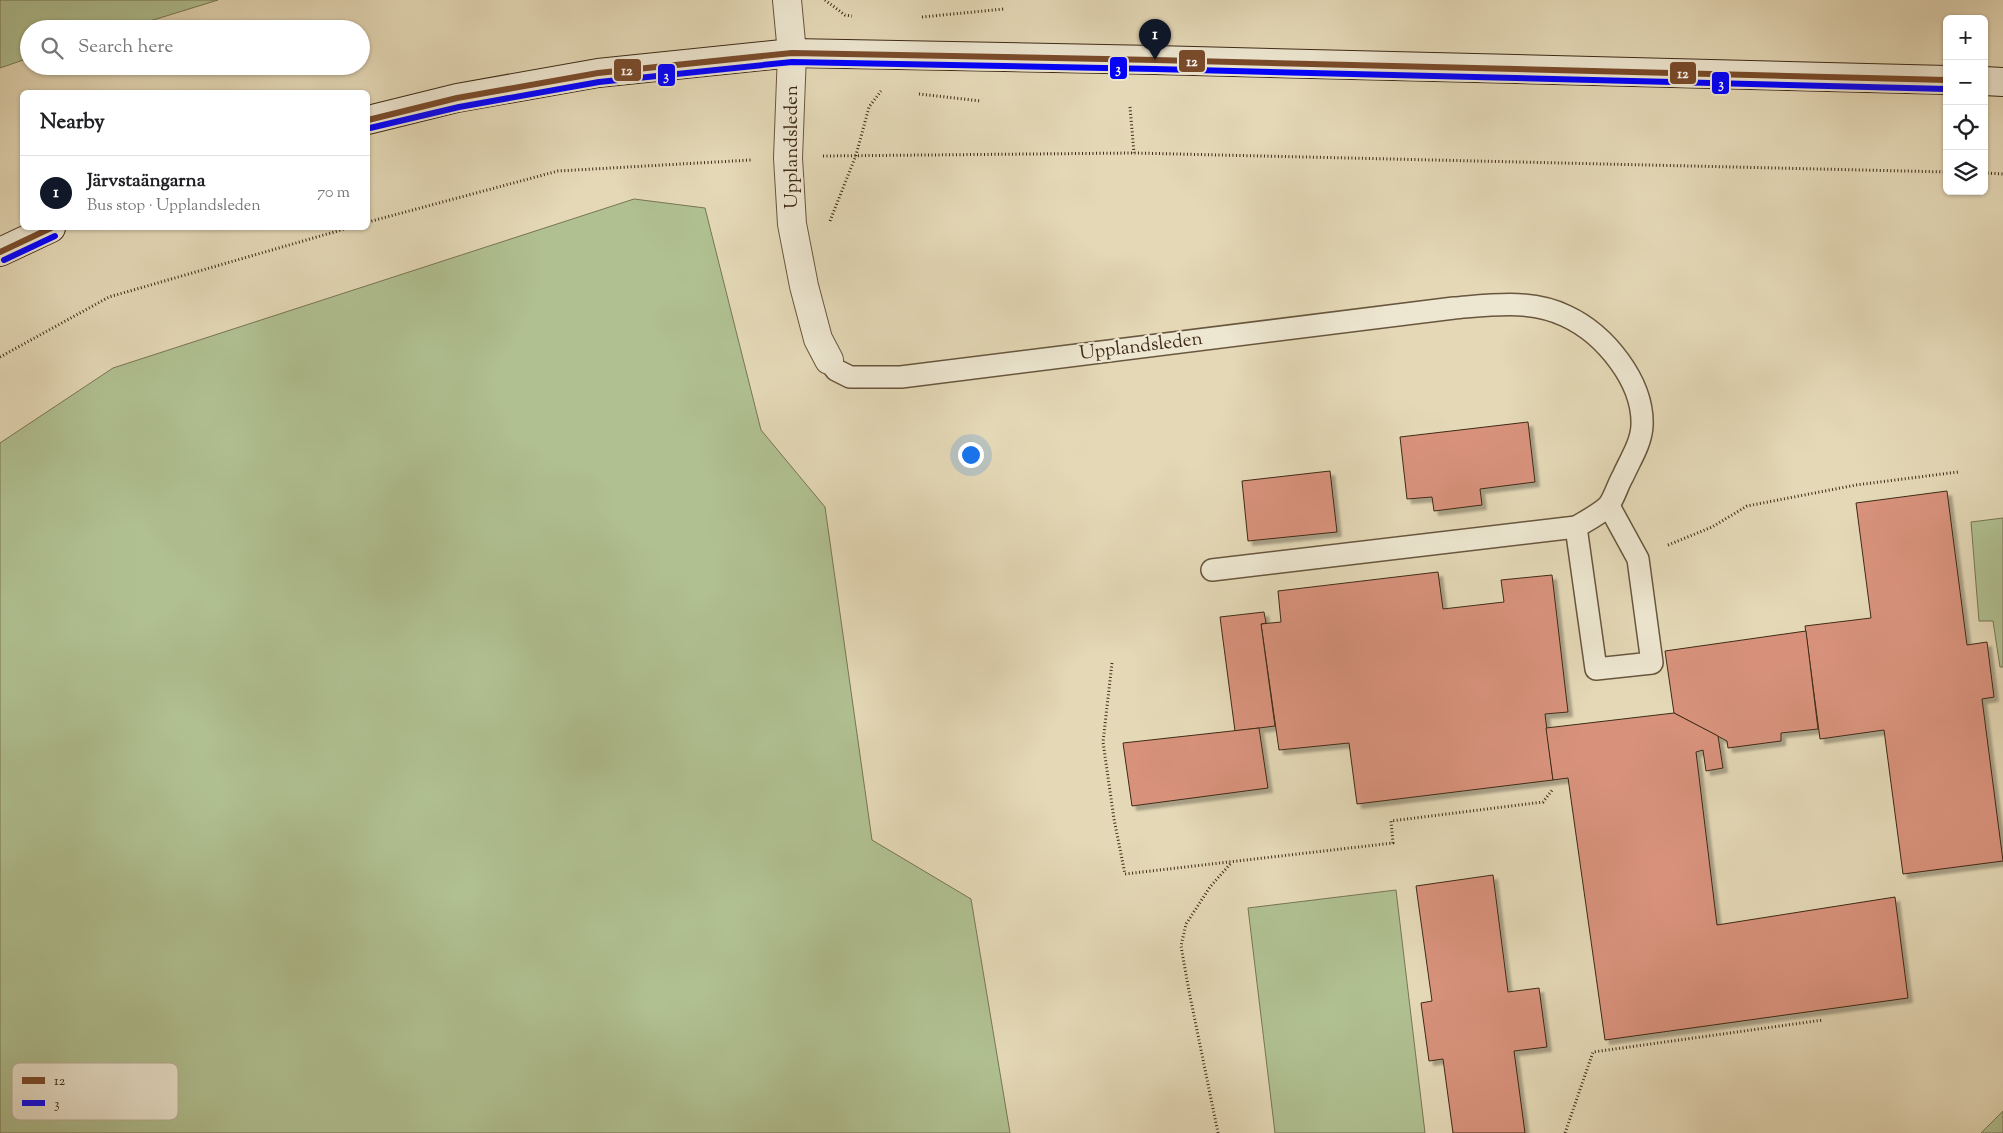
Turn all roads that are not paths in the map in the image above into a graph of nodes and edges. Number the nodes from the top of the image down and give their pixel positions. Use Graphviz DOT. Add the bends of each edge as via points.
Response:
graph roads {
  1 [pos="787,0"];
  2 [pos="792,53"];
  3 [pos="1943,80"];
  4 [pos="1988,81"];
  5 [pos="2003,82"];
  6 [pos="370,120"];
  7 [pos="47,230"];
  8 [pos="0,252"];
  9 [pos="829,360"];
  10 [pos="1608,506"];
  11 [pos="1576,527"];
  12 [pos="1212,570"];
  1 -- 2 [label="street, Upplandsleden"];
  2 -- 3 [label="street"];
  2 -- 6 [label="street" via="598,73 457,98"];
  2 -- 9 [label="street, Upplandsleden" via="788,158 792,224 818,339"];
  4 -- 5 [label="street"];
  7 -- 8 [label="street"];
  9 -- 10 [label="lane, Upplandsleden" via="836,370 850,377 901,377 1454,308 1504,304 1536,306 1582,325 1600,340 1625,369 1634,388 1642,426 1638,444"];
  10 -- 11 [label="lane"];
  10 -- 11 [label="lane" via="1638,559 1652,663 1596,668"];
  11 -- 12 [label="lane"];
}
